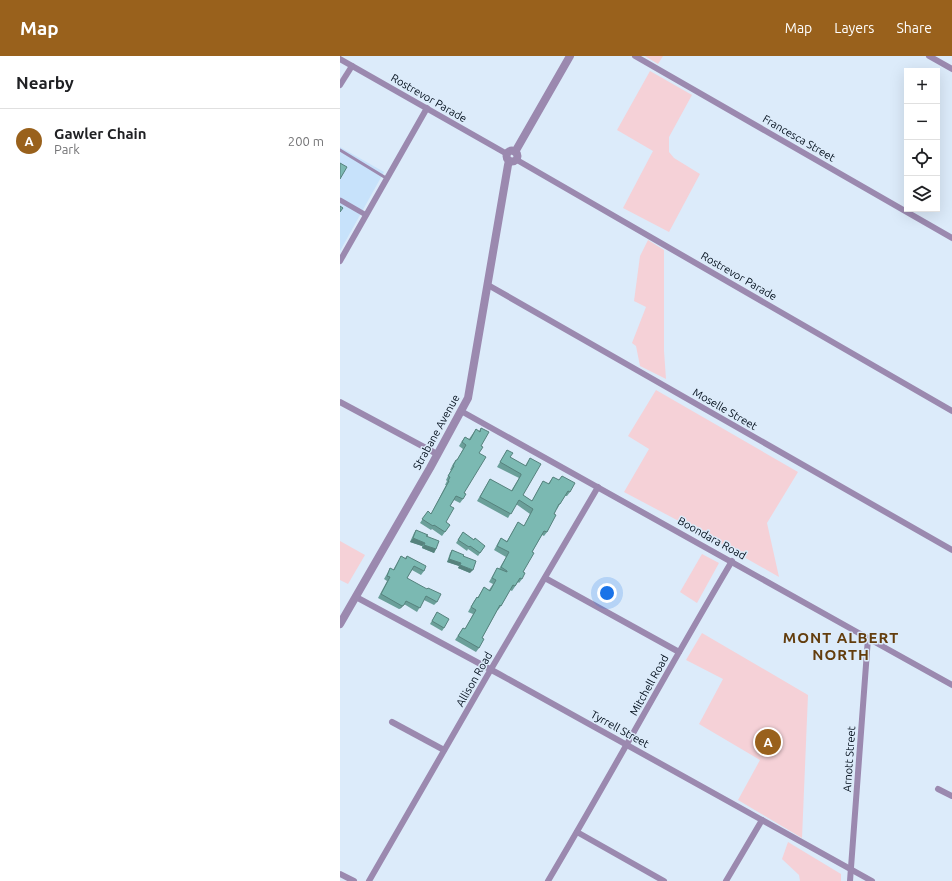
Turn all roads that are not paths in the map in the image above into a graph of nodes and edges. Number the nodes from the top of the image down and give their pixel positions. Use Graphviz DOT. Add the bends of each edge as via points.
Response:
graph roads {
  1 [pos="570,56"];
  2 [pos="635,56"];
  3 [pos="929,56"];
  4 [pos="340,59"];
  5 [pos="352,66"];
  6 [pos="952,69"];
  7 [pos="340,86"];
  8 [pos="427,108"];
  9 [pos="340,150"];
  10 [pos="512,156"];
  11 [pos="387,179"];
  12 [pos="340,200"];
  13 [pos="366,215"];
  14 [pos="952,238"];
  15 [pos="340,259"];
  16 [pos="488,285"];
  17 [pos="340,402"];
  18 [pos="461,411"];
  19 [pos="952,411"];
  20 [pos="437,454"];
  21 [pos="598,487"];
  22 [pos="952,550"];
  23 [pos="732,561"];
  24 [pos="545,578"];
  25 [pos="356,598"];
  26 [pos="340,623"];
  27 [pos="868,638"];
  28 [pos="679,652"];
  29 [pos="491,670"];
  30 [pos="952,685"];
  31 [pos="392,722"];
  32 [pos="626,745"];
  33 [pos="444,750"];
  34 [pos="938,789"];
  35 [pos="952,796"];
  36 [pos="762,820"];
  37 [pos="577,832"];
  38 [pos="851,869"];
  39 [pos="340,874"];
  40 [pos="354,881"];
  41 [pos="369,881"];
  42 [pos="548,881"];
  43 [pos="664,881"];
  44 [pos="726,881"];
  45 [pos="850,881"];
  46 [pos="872,881"];
  1 -- 10 [label="street, Strabane Avenue"];
  2 -- 14 [label="street, Francesca Street"];
  3 -- 6 [label="street"];
  4 -- 5 [label="street, Rostrevor Parade"];
  5 -- 7 [label="street"];
  5 -- 8 [label="street, Rostrevor Parade"];
  8 -- 10 [label="street, Rostrevor Parade"];
  8 -- 11 [label="street"];
  9 -- 11 [label="lane"];
  10 -- 16 [label="street, Strabane Avenue" via="508,165"];
  10 -- 19 [label="street, Rostrevor Parade"];
  11 -- 13 [label="street"];
  12 -- 13 [label="street"];
  13 -- 15 [label="street"];
  16 -- 18 [label="street, Strabane Avenue" via="468,398"];
  16 -- 22 [label="street, Moselle Street"];
  17 -- 20 [label="street"];
  18 -- 20 [label="street, Strabane Avenue"];
  18 -- 21 [label="street, Boondara Road"];
  20 -- 25 [label="street, Strabane Avenue"];
  21 -- 23 [label="street, Boondara Road"];
  21 -- 24 [label="street, Allison Road"];
  23 -- 27 [label="street, Boondara Road"];
  23 -- 28 [label="street, Mitchell Road"];
  24 -- 28 [label="street"];
  24 -- 29 [label="street, Allison Road"];
  25 -- 26 [label="street, Strabane Avenue"];
  25 -- 29 [label="street, Tyrrell Street"];
  27 -- 30 [label="street, Boondara Road"];
  27 -- 38 [label="street, Arnott Street"];
  28 -- 32 [label="street, Mitchell Road"];
  29 -- 32 [label="street, Tyrrell Street"];
  29 -- 33 [label="street, Allison Road"];
  31 -- 33 [label="street"];
  32 -- 36 [label="street, Tyrrell Street"];
  32 -- 37 [label="street, Mitchell Road"];
  33 -- 41 [label="street, Allison Road"];
  34 -- 35 [label="street"];
  36 -- 38 [label="street, Tyrrell Street"];
  36 -- 44 [label="street"];
  37 -- 42 [label="street, Mitchell Road"];
  37 -- 43 [label="street"];
  38 -- 45 [label="street, Arnott Street"];
  38 -- 46 [label="street, Tyrrell Street"];
  39 -- 40 [label="street"];
}
